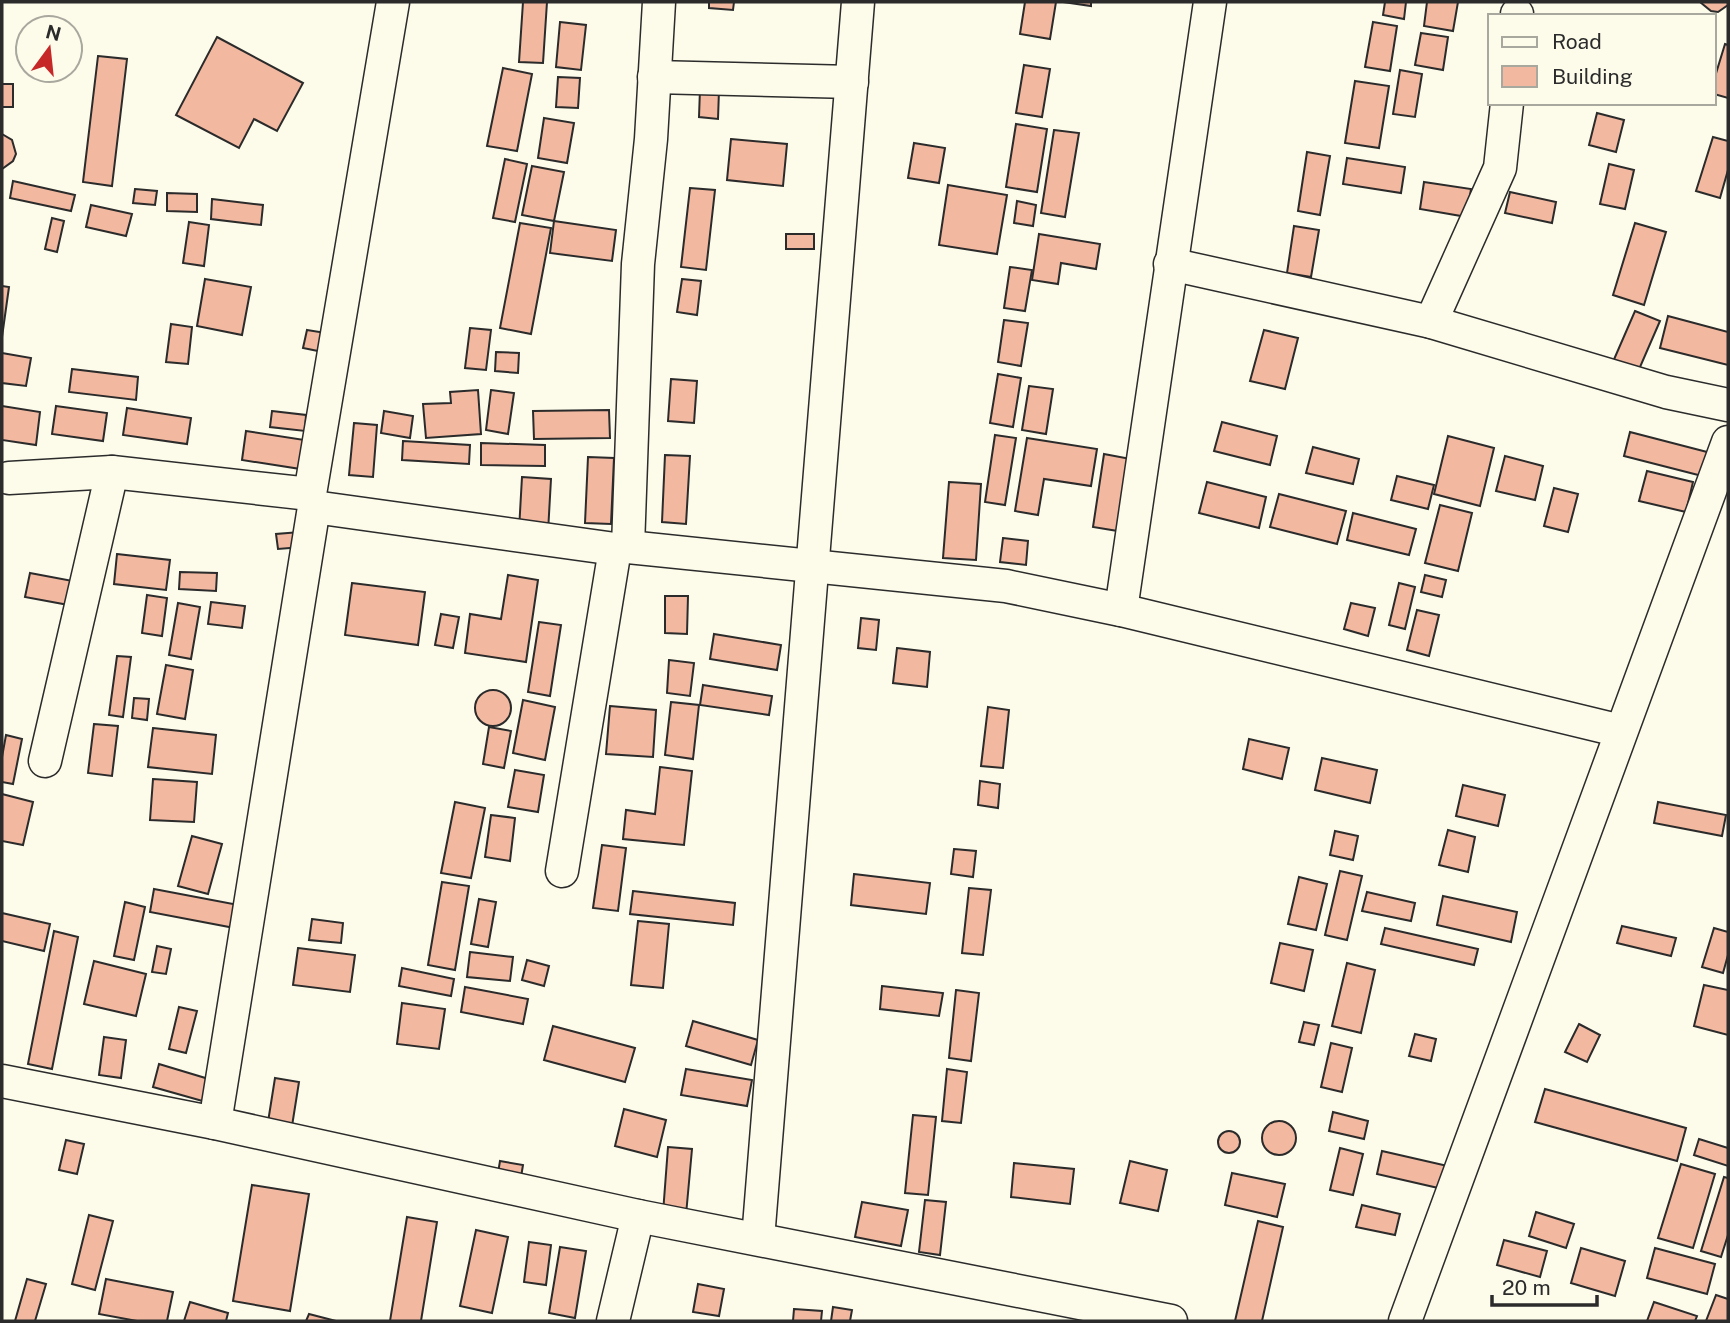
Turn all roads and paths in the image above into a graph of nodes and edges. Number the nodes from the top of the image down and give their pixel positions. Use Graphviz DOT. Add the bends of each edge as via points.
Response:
graph roads {
  1 [pos="393,2"];
  2 [pos="659,2"];
  3 [pos="858,2"];
  4 [pos="1210,2"];
  5 [pos="654,77"];
  6 [pos="852,82"];
  7 [pos="1507,105"];
  8 [pos="1170,264"];
  9 [pos="1431,323"];
  10 [pos="1728,405"];
  11 [pos="1728,442"];
  12 [pos="112,472"];
  13 [pos="9,478"];
  14 [pos="312,501"];
  15 [pos="622,548"];
  16 [pos="811,566"];
  17 [pos="1121,610"];
  18 [pos="1620,731"];
  19 [pos="45,761"];
  20 [pos="562,871"];
  21 [pos="2,1081"];
  22 [pos="215,1123"];
  23 [pos="638,1216"];
  24 [pos="758,1239"];
  25 [pos="613,1321"];
  26 [pos="1171,1321"];
  27 [pos="1405,1321"];
  1 -- 14 [label="street"];
  2 -- 5 [label="street"];
  3 -- 6 [label="street"];
  4 -- 8 [label="street"];
  5 -- 6 [label="street"];
  5 -- 15 [label="street"];
  6 -- 16 [label="street"];
  7 -- 9 [label="street" via="1500,168"];
  8 -- 9 [label="street"];
  8 -- 17 [label="street"];
  9 -- 10 [label="street" via="1667,392"];
  11 -- 18 [label="street"];
  12 -- 13 [label="street"];
  12 -- 14 [label="street"];
  12 -- 19 [label="street"];
  14 -- 15 [label="street"];
  14 -- 22 [label="street"];
  15 -- 16 [label="street"];
  15 -- 20 [label="street"];
  16 -- 17 [label="street" via="1006,586"];
  16 -- 24 [label="street"];
  17 -- 18 [label="street"];
  18 -- 27 [label="street"];
  21 -- 22 [label="street"];
  22 -- 23 [label="street"];
  23 -- 24 [label="street"];
  23 -- 25 [label="street"];
  24 -- 26 [label="street"];
}
